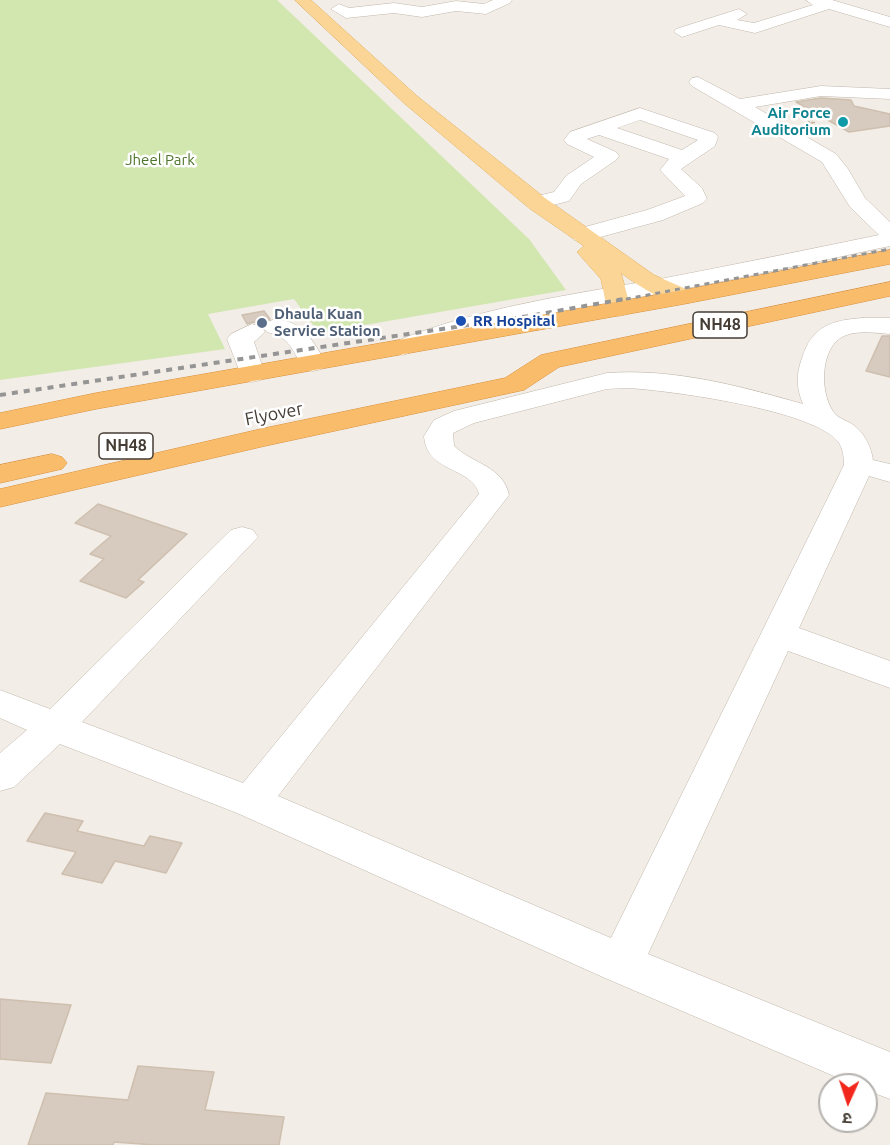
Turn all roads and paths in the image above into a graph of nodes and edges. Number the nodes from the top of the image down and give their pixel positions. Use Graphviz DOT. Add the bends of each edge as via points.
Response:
graph roads {
  1 [pos="292,0"];
  2 [pos="505,0"];
  3 [pos="813,0"];
  4 [pos="829,2"];
  5 [pos="321,5"];
  6 [pos="752,10"];
  7 [pos="890,15"];
  8 [pos="725,19"];
  9 [pos="890,22"];
  10 [pos="682,32"];
  11 [pos="698,82"];
  12 [pos="890,94"];
  13 [pos="865,96"];
  14 [pos="890,100"];
  15 [pos="737,105"];
  16 [pos="839,109"];
  17 [pos="796,118"];
  18 [pos="598,128"];
  19 [pos="818,129"];
  20 [pos="685,158"];
  21 [pos="537,203"];
  22 [pos="890,232"];
  23 [pos="582,235"];
  24 [pos="890,239"];
  25 [pos="890,257"];
  26 [pos="615,268"];
  27 [pos="661,286"];
  28 [pos="684,297"];
  29 [pos="618,301"];
  30 [pos="887,310"];
  31 [pos="550,361"];
  32 [pos="313,363"];
  33 [pos="252,374"];
  34 [pos="824,420"];
  35 [pos="0,421"];
  36 [pos="874,469"];
  37 [pos="0,474"];
  38 [pos="0,498"];
  39 [pos="242,537"];
  40 [pos="778,633"];
  41 [pos="890,675"];
  42 [pos="0,703"];
  43 [pos="55,727"];
  44 [pos="0,776"];
  45 [pos="251,802"];
  46 [pos="621,964"];
  47 [pos="890,1076"];
  1 -- 26 [label="main road" via="406,103"];
  2 -- 5 [label="street" via="486,9 456,6 425,12 392,8 350,13"];
  3 -- 4 [label="street"];
  4 -- 7 [label="street"];
  4 -- 8 [label="street" via="765,26"];
  4 -- 9 [label="street"];
  5 -- 21 [label="main road" via="411,100"];
  6 -- 8 [label="street"];
  8 -- 10 [label="street"];
  11 -- 15 [label="street"];
  12 -- 13 [label="street"];
  13 -- 14 [label="street"];
  13 -- 16 [label="street" via="859,106"];
  13 -- 17 [label="street" via="820,90"];
  15 -- 17 [label="street"];
  15 -- 17 [label="street" via="757,101"];
  17 -- 19 [label="path"];
  17 -- 22 [label="street" via="837,167 850,194"];
  18 -- 20 [label="street"];
  18 -- 20 [label="street" via="640,114 708,137 708,142"];
  18 -- 21 [label="street" via="573,138 609,156 573,180 562,197"];
  20 -- 23 [label="street" via="670,170 695,192 696,200"];
  21 -- 23 [label="main road"];
  23 -- 26 [label="main road"];
  24 -- 27 [label="street"];
  25 -- 28 [label="highway, NH48"];
  26 -- 27 [label="main road"];
  26 -- 29 [label="main road"];
  27 -- 28 [label="main road"];
  27 -- 29 [label="street"];
  28 -- 29 [label="highway, NH48"];
  29 -- 32 [label="highway, NH48"];
  30 -- 31 [label="highway, NH48"];
  30 -- 34 [label="street" via="820,341 808,379"];
  31 -- 37 [label="highway, Flyover / NH48" via="252,418"];
  31 -- 38 [label="highway" via="514,384"];
  32 -- 33 [label="highway, NH48"];
  32 -- 33 [label="street" via="293,331 285,327 264,329 240,339"];
  33 -- 35 [label="highway, NH48"];
  34 -- 36 [label="street" via="852,438"];
  34 -- 45 [label="street" via="779,405 628,378 464,417 443,427 438,440 445,454 484,477 494,495"];
  36 -- 40 [label="street"];
  39 -- 43 [label="street"];
  40 -- 41 [label="street"];
  40 -- 46 [label="street"];
  42 -- 43 [label="street"];
  43 -- 44 [label="street"];
  43 -- 45 [label="street"];
  45 -- 46 [label="street"];
  46 -- 47 [label="street"];
}
